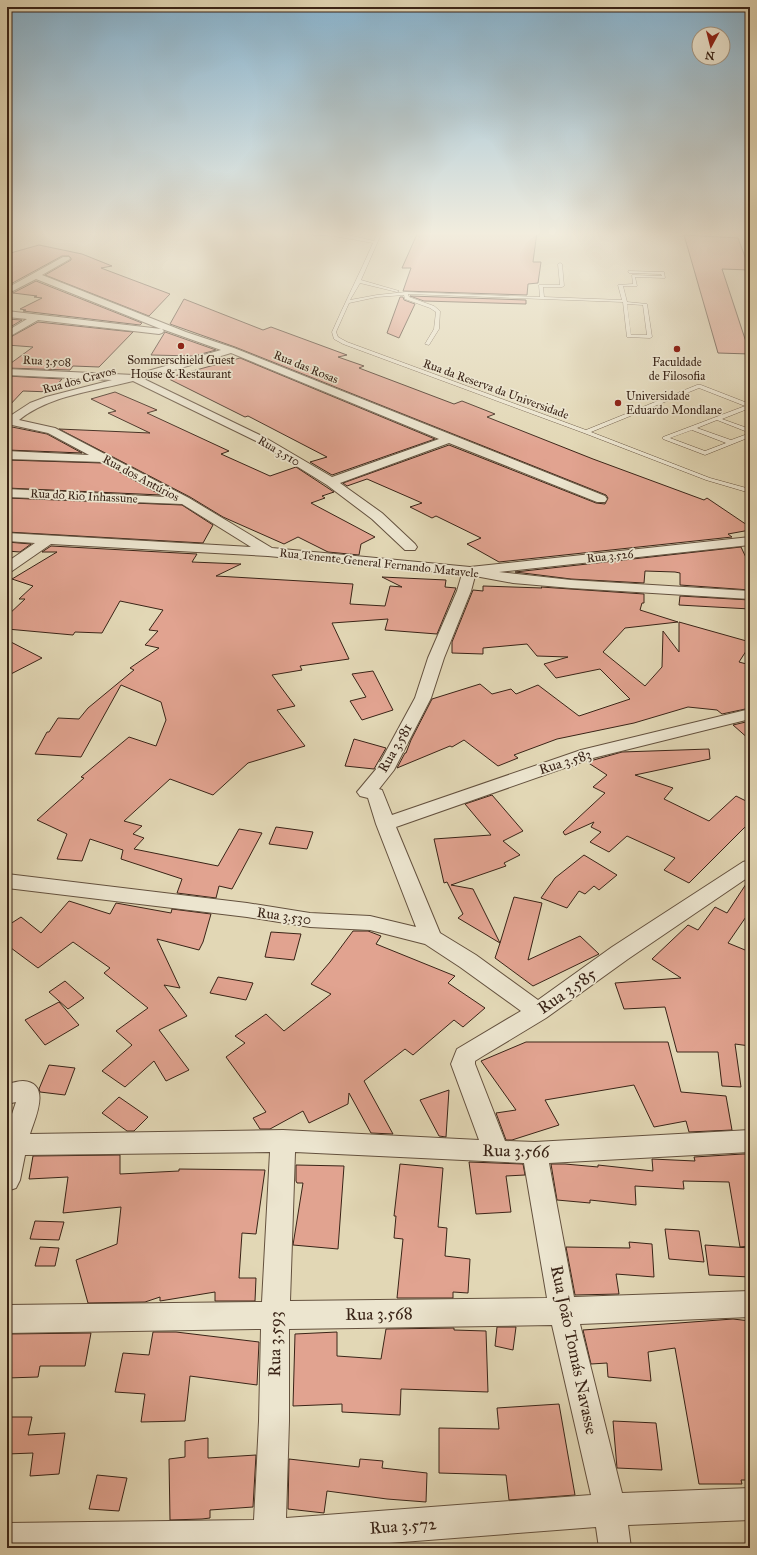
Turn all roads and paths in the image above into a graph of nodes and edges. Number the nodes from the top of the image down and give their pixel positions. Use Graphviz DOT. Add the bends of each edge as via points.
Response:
graph roads {
  1 [pos="108,305"];
  2 [pos="346,305"];
  3 [pos="425,305"];
  4 [pos="625,305"];
  5 [pos="645,305"];
  6 [pos="7,314"];
  7 [pos="36,318"];
  8 [pos="7,334"];
  9 [pos="183,334"];
  10 [pos="427,344"];
  11 [pos="231,350"];
  12 [pos="7,372"];
  13 [pos="134,378"];
  14 [pos="750,406"];
  15 [pos="718,419"];
  16 [pos="8,422"];
  17 [pos="692,428"];
  18 [pos="750,431"];
  19 [pos="586,432"];
  20 [pos="750,435"];
  21 [pos="449,440"];
  22 [pos="730,442"];
  23 [pos="7,456"];
  24 [pos="108,460"];
  25 [pos="331,482"];
  26 [pos="750,491"];
  27 [pos="7,493"];
  28 [pos="601,499"];
  29 [pos="185,501"];
  30 [pos="7,537"];
  31 [pos="49,539"];
  32 [pos="750,541"];
  33 [pos="410,547"];
  34 [pos="268,552"];
  35 [pos="7,568"];
  36 [pos="470,571"];
  37 [pos="750,595"];
  38 [pos="750,714"];
  39 [pos="385,824"];
  40 [pos="750,866"];
  41 [pos="7,881"];
  42 [pos="431,938"];
  43 [pos="538,1012"];
  44 [pos="7,1094"];
  45 [pos="283,1141"];
  46 [pos="750,1141"];
  47 [pos="10,1145"];
  48 [pos="496,1151"];
  49 [pos="535,1153"];
  50 [pos="7,1180"];
  51 [pos="750,1304"];
  52 [pos="563,1311"];
  53 [pos="275,1315"];
  54 [pos="7,1319"];
  55 [pos="750,1504"];
  56 [pos="610,1510"];
  57 [pos="7,1539"];
  58 [pos="269,1542"];
  59 [pos="615,1548"];
  1 -- 9 [label="street, Rua das Rosas"];
  2 -- 19 [label="lane, Rua da Reserva da Universidade" via="334,332 336,338 345,343"];
  3 -- 10 [label="lane" via="438,312 438,325"];
  4 -- 5 [label="lane" via="629,336 650,337"];
  6 -- 7 [label="street"];
  7 -- 8 [label="street"];
  7 -- 9 [label="street"];
  9 -- 11 [label="street, Rua das Rosas"];
  11 -- 13 [label="street, Rua dos Cravos"];
  11 -- 21 [label="street, Rua das Rosas"];
  12 -- 13 [label="street, Rua 3.508"];
  13 -- 16 [label="street, Rua dos Cravos" via="61,396 27,408"];
  13 -- 25 [label="street, Rua 3.510" via="260,439"];
  14 -- 15 [label="lane"];
  14 -- 19 [label="lane" via="699,386"];
  15 -- 17 [label="lane"];
  15 -- 18 [label="lane"];
  16 -- 24 [label="street, Rua dos Antúrios" via="50,430"];
  17 -- 22 [label="lane"];
  17 -- 22 [label="lane" via="665,438 705,452"];
  19 -- 26 [label="lane, Rua da Reserva da Universidade" via="708,479"];
  20 -- 22 [label="lane"];
  21 -- 25 [label="street"];
  21 -- 28 [label="street, Rua das Rosas"];
  23 -- 24 [label="street"];
  24 -- 29 [label="street, Rua dos Antúrios"];
  25 -- 33 [label="street, Rua 3.510" via="377,516"];
  27 -- 29 [label="street, Rua do Rio Inhassune"];
  29 -- 34 [label="street, Rua dos Antúrios"];
  30 -- 31 [label="street, Rua Tenente General Fernando Matavele"];
  31 -- 34 [label="street, Rua Tenente General Fernando Matavele"];
  31 -- 35 [label="street"];
  32 -- 36 [label="street, Rua 3.526"];
  34 -- 36 [label="street, Rua Tenente General Fernando Matavele"];
  36 -- 37 [label="street, Rua Tenente General Fernando Matavele" via="513,579 571,584"];
  36 -- 39 [label="street, Rua 3.581" via="423,698 385,770 366,792 376,794"];
  38 -- 39 [label="street, Rua 3.583" via="587,754"];
  39 -- 42 [label="street, Rua 3.581"];
  40 -- 43 [label="street, Rua 3.585" via="620,953"];
  41 -- 42 [label="street, Rua 3.530" via="310,920 370,923"];
  42 -- 43 [label="street, Rua 3.530"];
  43 -- 48 [label="street, Rua 3.585" via="465,1056 463,1064"];
  44 -- 47 [label="street" via="23,1091 28,1094 28,1102"];
  45 -- 47 [label="street, Rua 3.566"];
  45 -- 48 [label="street, Rua 3.566"];
  45 -- 53 [label="street, Rua 3.593"];
  46 -- 49 [label="street, Rua 3.566"];
  47 -- 50 [label="street"];
  48 -- 49 [label="street, Rua 3.566"];
  49 -- 52 [label="street, Rua João Tomás Navasse"];
  51 -- 52 [label="street, Rua 3.568"];
  52 -- 53 [label="street, Rua 3.568"];
  52 -- 56 [label="street, Rua João Tomás Navasse"];
  53 -- 54 [label="street, Rua 3.568"];
  53 -- 58 [label="street, Rua 3.593"];
  55 -- 56 [label="street, Rua 3.572"];
  56 -- 58 [label="street, Rua 3.572"];
  56 -- 59 [label="street, Rua João Tomás Navasse"];
  57 -- 58 [label="street, Rua 3.572"];
}
